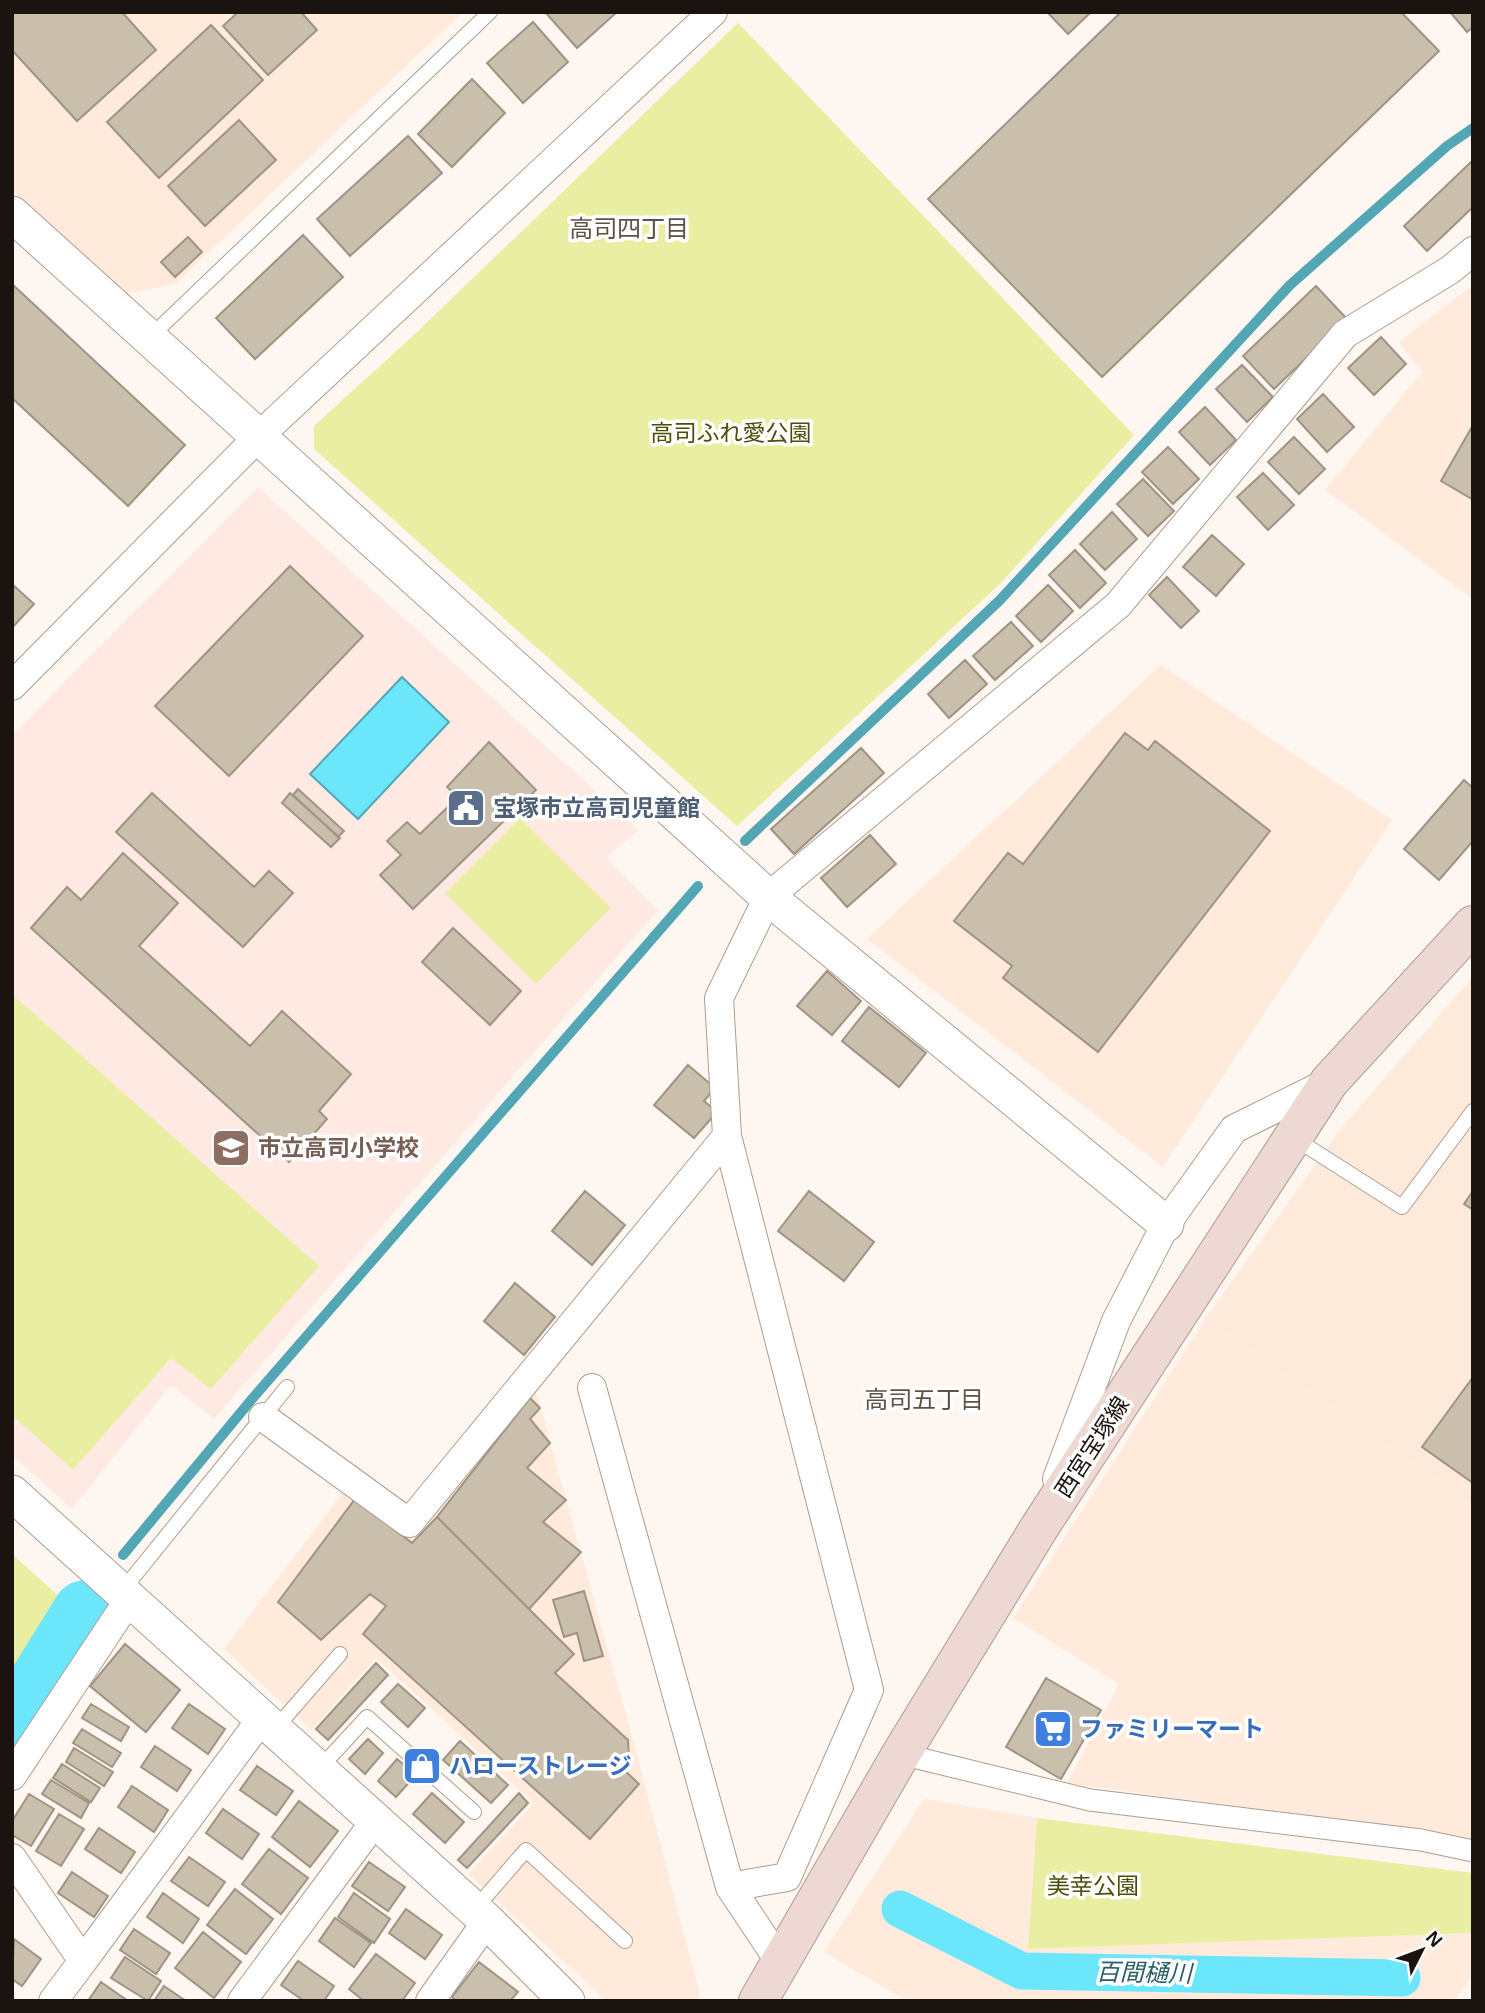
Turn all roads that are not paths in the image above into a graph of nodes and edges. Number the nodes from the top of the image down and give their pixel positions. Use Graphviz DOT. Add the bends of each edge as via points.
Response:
graph roads {
  1 [pos="490,12"];
  2 [pos="713,12"];
  3 [pos="12,214"];
  4 [pos="1473,251"];
  5 [pos="149,338"];
  6 [pos="259,436"];
  7 [pos="12,686"];
  8 [pos="768,897"];
  9 [pos="1473,925"];
  10 [pos="1329,1082"];
  11 [pos="1473,1111"];
  12 [pos="727,1136"];
  13 [pos="1294,1138"];
  14 [pos="1167,1224"];
  15 [pos="287,1387"];
  16 [pos="592,1388"];
  17 [pos="263,1417"];
  18 [pos="12,1493"];
  19 [pos="1039,1528"];
  20 [pos="126,1594"];
  21 [pos="340,1654"];
  22 [pos="269,1723"];
  23 [pos="901,1754"];
  24 [pos="319,1769"];
  25 [pos="12,1776"];
  26 [pos="474,1812"];
  27 [pos="376,1820"];
  28 [pos="1473,1851"];
  29 [pos="12,1858"];
  30 [pos="730,1887"];
  31 [pos="481,1915"];
  32 [pos="625,1941"];
  33 [pos="83,1961"];
  34 [pos="780,1962"];
  35 [pos="53,2001"];
  36 [pos="242,2001"];
  37 [pos="430,2001"];
  38 [pos="567,2001"];
  39 [pos="758,2001"];
  1 -- 5 [label="lane"];
  2 -- 6 [label="street"];
  3 -- 5 [label="street"];
  4 -- 8 [label="street" via="1345,334 1118,604"];
  5 -- 6 [label="street"];
  6 -- 7 [label="street"];
  6 -- 8 [label="street"];
  8 -- 12 [label="street" via="719,998"];
  8 -- 14 [label="street"];
  9 -- 10 [label="main road, 西宮宝塚線"];
  10 -- 13 [label="main road, 西宮宝塚線"];
  10 -- 14 [label="street" via="1234,1129"];
  11 -- 13 [label="lane" via="1402,1207"];
  12 -- 17 [label="street" via="409,1522"];
  12 -- 30 [label="street" via="869,1690 787,1877"];
  13 -- 19 [label="main road, 西宮宝塚線"];
  14 -- 19 [label="street" via="1116,1321"];
  15 -- 17 [label="lane"];
  16 -- 30 [label="street"];
  17 -- 20 [label="lane"];
  18 -- 20 [label="street"];
  19 -- 23 [label="main road, 西宮宝塚線"];
  20 -- 22 [label="street"];
  20 -- 25 [label="street"];
  21 -- 22 [label="lane"];
  22 -- 24 [label="street"];
  22 -- 33 [label="street"];
  23 -- 28 [label="street" via="1090,1800 1421,1840"];
  23 -- 34 [label="main road, 西宮宝塚線"];
  24 -- 26 [label="lane" via="367,1717"];
  24 -- 27 [label="street"];
  27 -- 31 [label="street"];
  27 -- 36 [label="street"];
  29 -- 33 [label="street"];
  30 -- 34 [label="street"];
  31 -- 32 [label="lane" via="526,1850"];
  31 -- 37 [label="street"];
  31 -- 38 [label="street"];
  33 -- 35 [label="street"];
  34 -- 39 [label="main road, 西宮宝塚線"];
}
